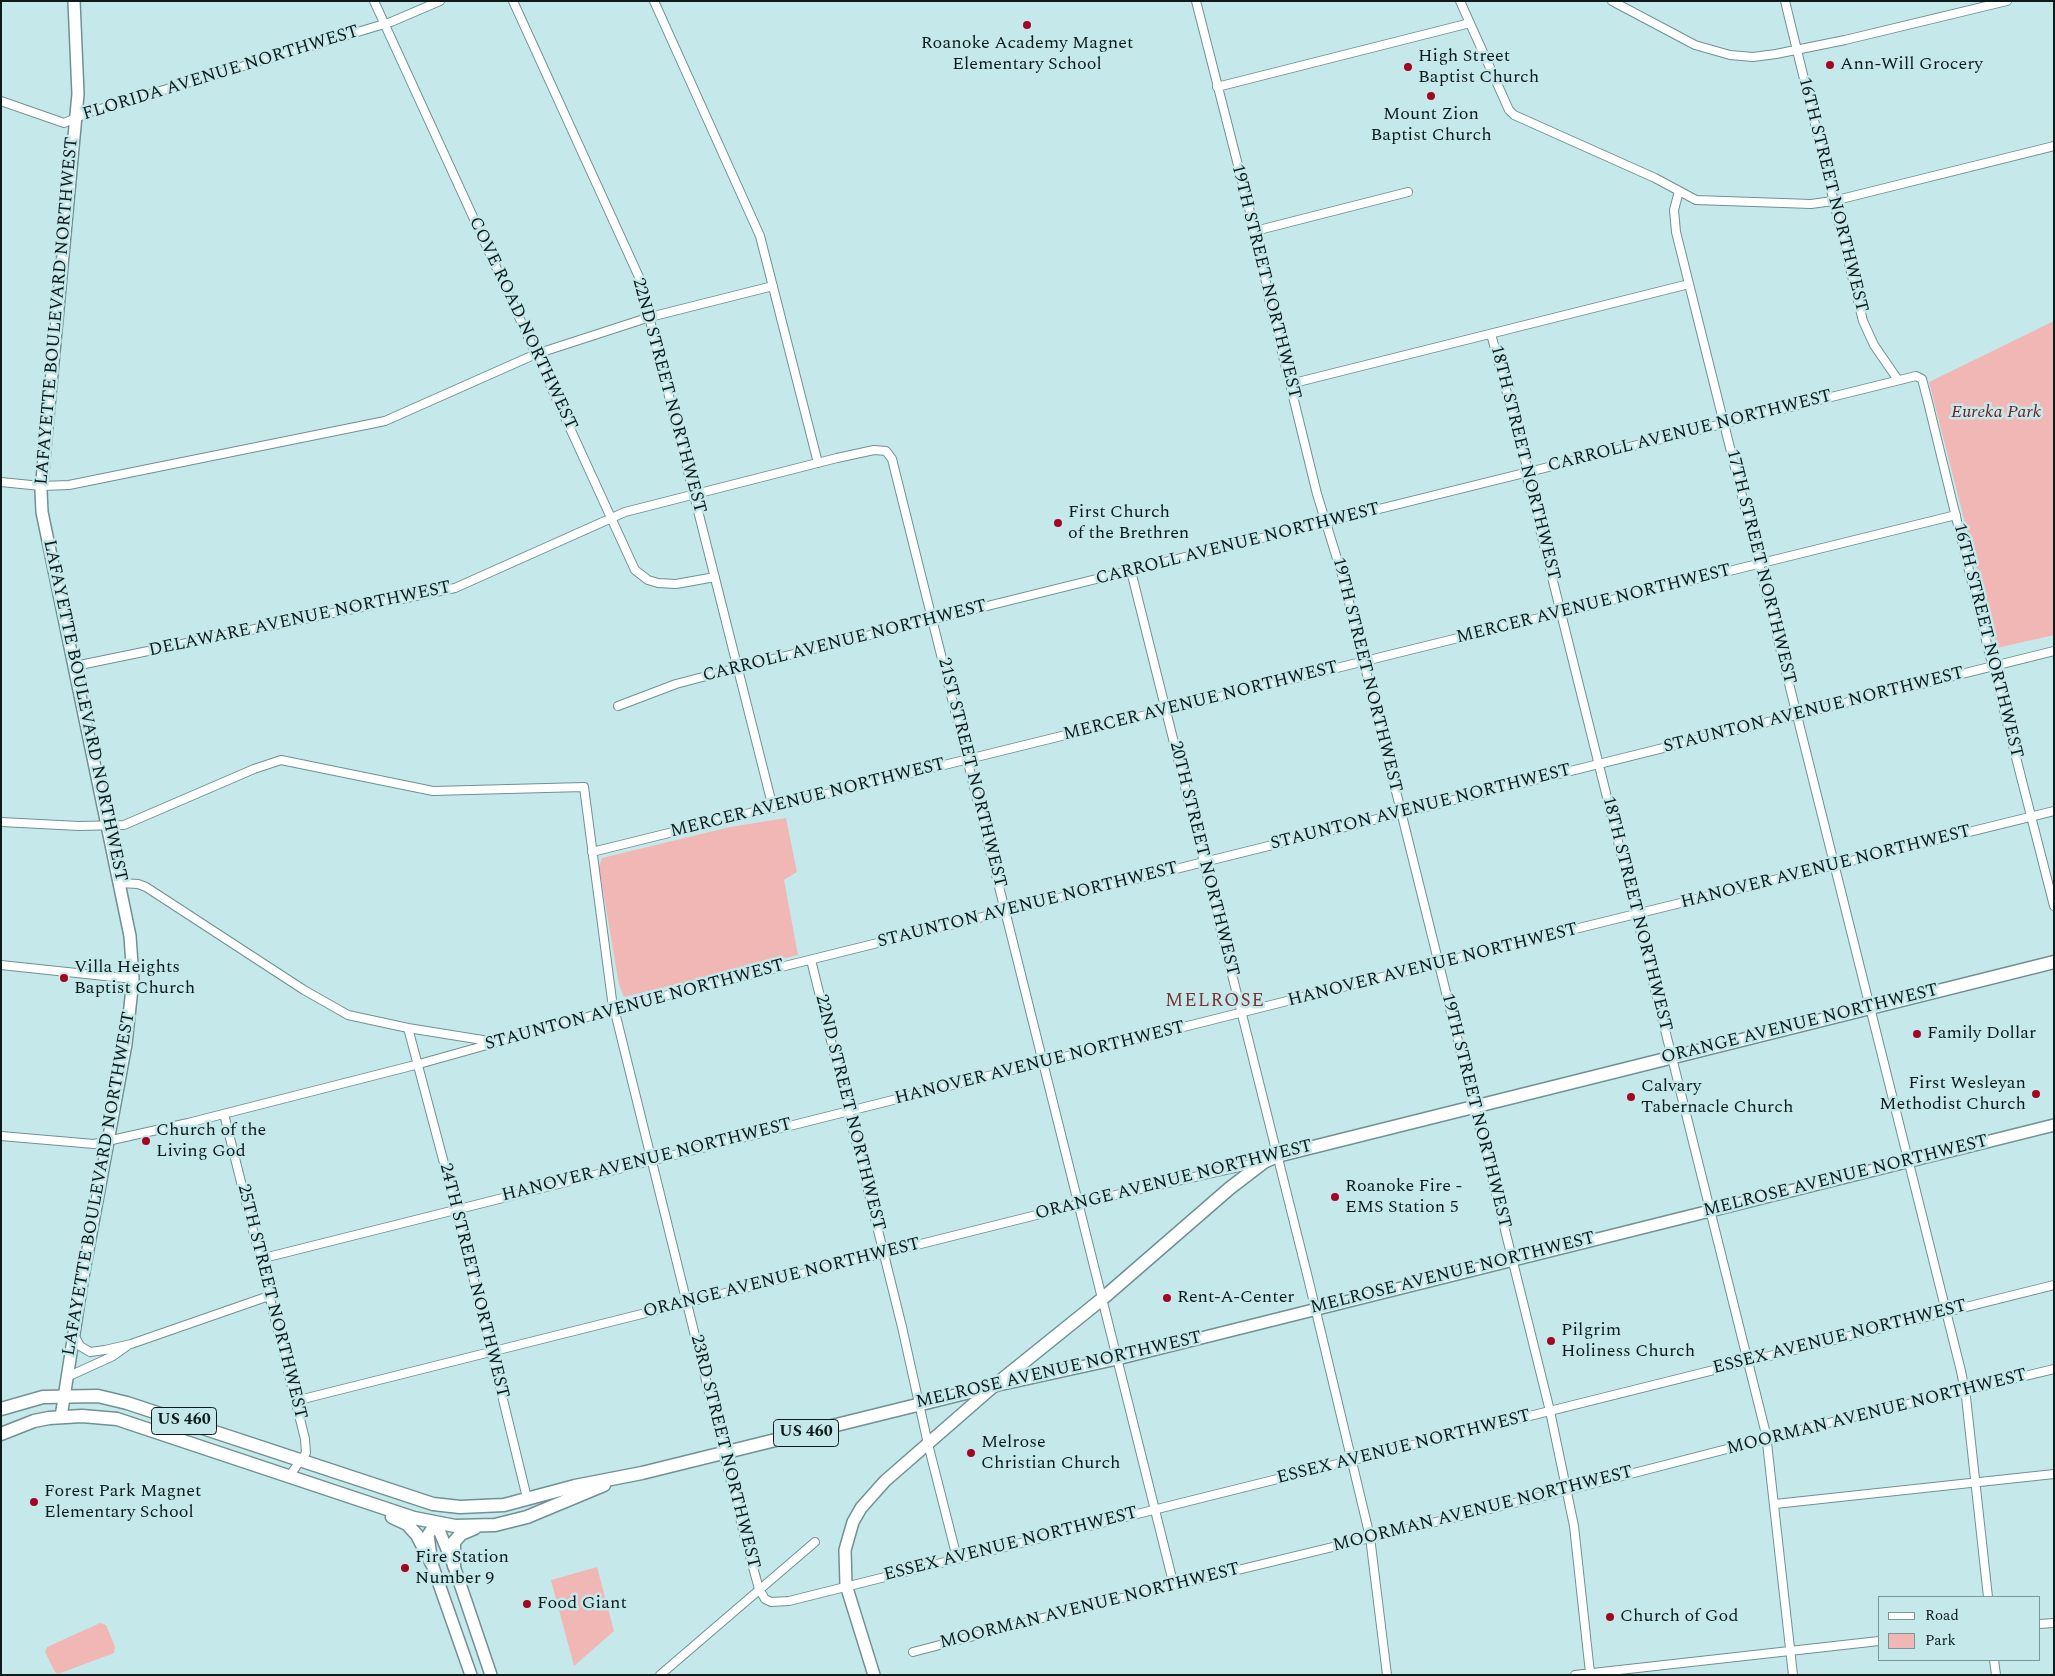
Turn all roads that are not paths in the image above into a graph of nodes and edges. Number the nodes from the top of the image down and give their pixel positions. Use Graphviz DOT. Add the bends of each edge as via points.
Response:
graph roads {
  1 [pos="74,1"];
  2 [pos="374,1"];
  3 [pos="440,1"];
  4 [pos="513,1"];
  5 [pos="654,1"];
  6 [pos="1196,1"];
  7 [pos="1460,1"];
  8 [pos="1612,1"];
  9 [pos="1785,1"];
  10 [pos="2007,1"];
  11 [pos="1470,23"];
  12 [pos="384,24"];
  13 [pos="1797,50"];
  14 [pos="1217,86"];
  15 [pos="1,101"];
  16 [pos="76,118"];
  17 [pos="2054,146"];
  18 [pos="1679,191"];
  19 [pos="1408,192"];
  20 [pos="1833,201"];
  21 [pos="1255,231"];
  22 [pos="1689,284"];
  23 [pos="773,286"];
  24 [pos="650,317"];
  25 [pos="1491,334"];
  26 [pos="536,354"];
  27 [pos="1919,376"];
  28 [pos="1898,380"];
  29 [pos="1290,384"];
  30 [pos="1725,424"];
  31 [pos="891,456"];
  32 [pos="818,464"];
  33 [pos="1528,473"];
  34 [pos="1,482"];
  35 [pos="41,486"];
  36 [pos="695,496"];
  37 [pos="1956,515"];
  38 [pos="610,517"];
  39 [pos="1326,523"];
  40 [pos="1760,564"];
  41 [pos="1131,571"];
  42 [pos="715,576"];
  43 [pos="1562,613"];
  44 [pos="933,621"];
  45 [pos="2054,651"];
  46 [pos="1363,663"];
  47 [pos="75,666"];
  48 [pos="1993,666"];
  49 [pos="737,668"];
  50 [pos="618,706"];
  51 [pos="1166,711"];
  52 [pos="1796,715"];
  53 [pos="968,760"];
  54 [pos="1599,764"];
  55 [pos="773,808"];
  56 [pos="2054,812"];
  57 [pos="1401,813"];
  58 [pos="2032,817"];
  59 [pos="1,822"];
  60 [pos="108,827"];
  61 [pos="592,852"];
  62 [pos="1204,862"];
  63 [pos="1835,866"];
  64 [pos="120,883"];
  65 [pos="2054,906"];
  66 [pos="1005,912"];
  67 [pos="1637,916"];
  68 [pos="811,960"];
  69 [pos="2054,962"];
  70 [pos="1438,964"];
  71 [pos="1,965"];
  72 [pos="133,979"];
  73 [pos="1869,1008"];
  74 [pos="615,1009"];
  75 [pos="1242,1014"];
  76 [pos="408,1028"];
  77 [pos="497,1042"];
  78 [pos="1672,1058"];
  79 [pos="1044,1063"];
  80 [pos="419,1064"];
  81 [pos="1474,1107"];
  82 [pos="848,1112"];
  83 [pos="224,1114"];
  84 [pos="2054,1125"];
  85 [pos="1,1136"];
  86 [pos="107,1141"];
  87 [pos="1277,1156"];
  88 [pos="651,1160"];
  89 [pos="1264,1162"];
  90 [pos="1908,1162"];
  91 [pos="1079,1205"];
  92 [pos="456,1210"];
  93 [pos="1710,1211"];
  94 [pos="883,1254"];
  95 [pos="260,1259"];
  96 [pos="1512,1260"];
  97 [pos="2054,1285"];
  98 [pos="269,1296"];
  99 [pos="1102,1299"];
  100 [pos="687,1303"];
  101 [pos="1315,1309"];
  102 [pos="1946,1312"];
  103 [pos="74,1335"];
  104 [pos="131,1344"];
  105 [pos="491,1352"];
  106 [pos="1117,1359"];
  107 [pos="1748,1361"];
  108 [pos="2054,1369"];
  109 [pos="67,1376"];
  110 [pos="994,1386"];
  111 [pos="1964,1390"];
  112 [pos="64,1396"];
  113 [pos="295,1401"];
  114 [pos="920,1404"];
  115 [pos="1,1409"];
  116 [pos="1550,1411"];
  117 [pos="61,1416"];
  118 [pos="1,1434"];
  119 [pos="1767,1439"];
  120 [pos="928,1444"];
  121 [pos="725,1453"];
  122 [pos="301,1459"];
  123 [pos="1352,1460"];
  124 [pos="2054,1474"];
  125 [pos="290,1475"];
  126 [pos="618,1478"];
  127 [pos="1975,1484"];
  128 [pos="320,1485"];
  129 [pos="1568,1490"];
  130 [pos="407,1495"];
  131 [pos="527,1498"];
  132 [pos="1775,1504"];
  133 [pos="1155,1510"];
  134 [pos="436,1522"];
  135 [pos="483,1526"];
  136 [pos="1370,1537"];
  137 [pos="815,1542"];
  138 [pos="958,1558"];
  139 [pos="432,1564"];
  140 [pos="454,1566"];
  141 [pos="846,1585"];
  142 [pos="1174,1586"];
  143 [pos="759,1590"];
  144 [pos="1988,1596"];
  145 [pos="2054,1623"];
  146 [pos="2040,1624"];
  147 [pos="1878,1641"];
  148 [pos="1790,1650"];
  149 [pos="913,1652"];
  150 [pos="1994,1661"];
  151 [pos="1590,1673"];
  152 [pos="471,1675"];
  153 [pos="491,1675"];
  154 [pos="660,1675"];
  155 [pos="874,1675"];
  156 [pos="1387,1675"];
  157 [pos="1574,1675"];
  158 [pos="1793,1675"];
  159 [pos="1996,1675"];
  1 -- 16 [label="main road, LAFAYETTE BOULEVARD NORTHWEST"];
  2 -- 12 [label="street, COVE ROAD NORTHWEST"];
  3 -- 12 [label="street, FLORIDA AVENUE NORTHWEST"];
  4 -- 24 [label="street, 22ND STREET NORTHWEST" via="639,277"];
  5 -- 23 [label="street" via="760,236"];
  6 -- 14 [label="street, 19TH STREET NORTHWEST"];
  7 -- 11 [label="street"];
  8 -- 13 [label="street" via="1711,51 1753,57"];
  9 -- 13 [label="street, 16TH STREET NORTHWEST"];
  10 -- 13 [label="street"];
  11 -- 14 [label="street"];
  11 -- 18 [label="street" via="1514,115"];
  12 -- 16 [label="street, FLORIDA AVENUE NORTHWEST"];
  12 -- 26 [label="street, COVE ROAD NORTHWEST"];
  13 -- 20 [label="street, 16TH STREET NORTHWEST"];
  14 -- 21 [label="street, 19TH STREET NORTHWEST"];
  15 -- 16 [label="street, FLORIDA AVENUE NORTHWEST" via="60,122"];
  16 -- 35 [label="main road, LAFAYETTE BOULEVARD NORTHWEST"];
  17 -- 20 [label="street"];
  18 -- 20 [label="street" via="1705,202 1811,204"];
  18 -- 22 [label="street, 17TH STREET NORTHWEST" via="1674,218"];
  19 -- 21 [label="street"];
  20 -- 28 [label="street, 16TH STREET NORTHWEST" via="1863,321 1874,345"];
  21 -- 29 [label="street, 19TH STREET NORTHWEST"];
  22 -- 25 [label="street"];
  22 -- 30 [label="street, 17TH STREET NORTHWEST"];
  23 -- 24 [label="street"];
  23 -- 32 [label="street"];
  24 -- 26 [label="street"];
  24 -- 36 [label="street, 22ND STREET NORTHWEST"];
  25 -- 29 [label="street"];
  25 -- 33 [label="street, 18TH STREET NORTHWEST"];
  26 -- 35 [label="street" via="399,416 69,485"];
  26 -- 38 [label="street, COVE ROAD NORTHWEST"];
  27 -- 28 [label="street, CARROLL AVENUE NORTHWEST"];
  27 -- 37 [label="street, 16TH STREET NORTHWEST"];
  28 -- 30 [label="street, CARROLL AVENUE NORTHWEST"];
  29 -- 39 [label="street, 19TH STREET NORTHWEST"];
  30 -- 33 [label="street, CARROLL AVENUE NORTHWEST"];
  30 -- 40 [label="street, 17TH STREET NORTHWEST"];
  31 -- 32 [label="street, DELAWARE AVENUE NORTHWEST" via="886,451 874,450"];
  31 -- 44 [label="street, 21ST STREET NORTHWEST"];
  32 -- 36 [label="street, DELAWARE AVENUE NORTHWEST"];
  33 -- 39 [label="street, CARROLL AVENUE NORTHWEST"];
  33 -- 43 [label="street, 18TH STREET NORTHWEST"];
  34 -- 35 [label="street"];
  35 -- 47 [label="main road, LAFAYETTE BOULEVARD NORTHWEST" via="42,512"];
  36 -- 38 [label="street, DELAWARE AVENUE NORTHWEST"];
  36 -- 42 [label="street, 22ND STREET NORTHWEST"];
  37 -- 40 [label="street, MERCER AVENUE NORTHWEST"];
  37 -- 48 [label="street, 16TH STREET NORTHWEST"];
  38 -- 42 [label="street, COVE ROAD NORTHWEST" via="635,570 648,580 676,584"];
  38 -- 47 [label="street, DELAWARE AVENUE NORTHWEST" via="455,588"];
  39 -- 41 [label="street, CARROLL AVENUE NORTHWEST"];
  39 -- 46 [label="street, 19TH STREET NORTHWEST"];
  40 -- 43 [label="street, MERCER AVENUE NORTHWEST"];
  40 -- 52 [label="street, 17TH STREET NORTHWEST"];
  41 -- 44 [label="street, CARROLL AVENUE NORTHWEST"];
  41 -- 51 [label="street, 20TH STREET NORTHWEST"];
  42 -- 49 [label="street, 22ND STREET NORTHWEST"];
  43 -- 46 [label="street, MERCER AVENUE NORTHWEST"];
  43 -- 54 [label="street, 18TH STREET NORTHWEST"];
  44 -- 49 [label="street, CARROLL AVENUE NORTHWEST"];
  44 -- 53 [label="street, 21ST STREET NORTHWEST"];
  45 -- 48 [label="street, STAUNTON AVENUE NORTHWEST"];
  46 -- 51 [label="street, MERCER AVENUE NORTHWEST"];
  46 -- 57 [label="street, 19TH STREET NORTHWEST"];
  47 -- 60 [label="main road, LAFAYETTE BOULEVARD NORTHWEST"];
  48 -- 52 [label="street, STAUNTON AVENUE NORTHWEST"];
  48 -- 58 [label="street, 16TH STREET NORTHWEST"];
  49 -- 50 [label="street, CARROLL AVENUE NORTHWEST" via="676,684"];
  49 -- 55 [label="street, 22ND STREET NORTHWEST"];
  51 -- 53 [label="street, MERCER AVENUE NORTHWEST"];
  51 -- 62 [label="street, 20TH STREET NORTHWEST"];
  52 -- 54 [label="street, STAUNTON AVENUE NORTHWEST"];
  52 -- 63 [label="street, 17TH STREET NORTHWEST"];
  53 -- 55 [label="street, MERCER AVENUE NORTHWEST"];
  53 -- 66 [label="street, 21ST STREET NORTHWEST"];
  54 -- 57 [label="street, STAUNTON AVENUE NORTHWEST"];
  54 -- 67 [label="street, 18TH STREET NORTHWEST"];
  55 -- 61 [label="street, MERCER AVENUE NORTHWEST"];
  56 -- 58 [label="street, HANOVER AVENUE NORTHWEST"];
  57 -- 62 [label="street, STAUNTON AVENUE NORTHWEST"];
  57 -- 70 [label="street, 19TH STREET NORTHWEST"];
  58 -- 63 [label="street, HANOVER AVENUE NORTHWEST"];
  58 -- 65 [label="street, 16TH STREET NORTHWEST"];
  59 -- 60 [label="street"];
  60 -- 61 [label="street, 23RD STREET NORTHWEST" via="130,824 281,760 433,792 584,787"];
  60 -- 64 [label="main road, LAFAYETTE BOULEVARD NORTHWEST"];
  61 -- 74 [label="street, 23RD STREET NORTHWEST"];
  62 -- 66 [label="street, STAUNTON AVENUE NORTHWEST"];
  62 -- 75 [label="street, 20TH STREET NORTHWEST"];
  63 -- 67 [label="street, HANOVER AVENUE NORTHWEST"];
  63 -- 73 [label="street, 17TH STREET NORTHWEST"];
  64 -- 72 [label="main road, LAFAYETTE BOULEVARD NORTHWEST" via="131,943"];
  64 -- 76 [label="street" via="146,887 330,1007 362,1020"];
  66 -- 68 [label="street, STAUNTON AVENUE NORTHWEST"];
  66 -- 79 [label="street, 21ST STREET NORTHWEST"];
  67 -- 70 [label="street, HANOVER AVENUE NORTHWEST"];
  67 -- 78 [label="street, 18TH STREET NORTHWEST"];
  68 -- 74 [label="street, STAUNTON AVENUE NORTHWEST"];
  68 -- 82 [label="street, 22ND STREET NORTHWEST"];
  69 -- 73 [label="main road, ORANGE AVENUE NORTHWEST / US 460"];
  70 -- 75 [label="street, HANOVER AVENUE NORTHWEST"];
  70 -- 81 [label="street, 19TH STREET NORTHWEST"];
  71 -- 72 [label="street"];
  72 -- 86 [label="main road, LAFAYETTE BOULEVARD NORTHWEST" via="126,1044"];
  73 -- 78 [label="main road, ORANGE AVENUE NORTHWEST / US 460"];
  73 -- 90 [label="street, 17TH STREET NORTHWEST"];
  74 -- 77 [label="street, STAUNTON AVENUE NORTHWEST"];
  74 -- 88 [label="street, 23RD STREET NORTHWEST"];
  75 -- 79 [label="street, HANOVER AVENUE NORTHWEST"];
  75 -- 87 [label="street, 20TH STREET NORTHWEST"];
  76 -- 77 [label="street"];
  76 -- 80 [label="street, 24TH STREET NORTHWEST"];
  77 -- 80 [label="street, STAUNTON AVENUE NORTHWEST"];
  78 -- 81 [label="main road, ORANGE AVENUE NORTHWEST / US 460"];
  78 -- 93 [label="street, 18TH STREET NORTHWEST"];
  79 -- 82 [label="street, HANOVER AVENUE NORTHWEST"];
  79 -- 91 [label="street, 21ST STREET NORTHWEST"];
  80 -- 83 [label="street, STAUNTON AVENUE NORTHWEST"];
  80 -- 92 [label="street, 24TH STREET NORTHWEST"];
  81 -- 87 [label="main road, ORANGE AVENUE NORTHWEST / US 460"];
  81 -- 96 [label="street, 19TH STREET NORTHWEST"];
  82 -- 88 [label="street, HANOVER AVENUE NORTHWEST"];
  82 -- 94 [label="street, 22ND STREET NORTHWEST"];
  83 -- 86 [label="street, STAUNTON AVENUE NORTHWEST"];
  83 -- 95 [label="street, 25TH STREET NORTHWEST"];
  84 -- 90 [label="main road, MELROSE AVENUE NORTHWEST"];
  85 -- 86 [label="street, STAUNTON AVENUE NORTHWEST" via="94,1144"];
  86 -- 103 [label="main road, LAFAYETTE BOULEVARD NORTHWEST"];
  87 -- 89 [label="main road, ORANGE AVENUE NORTHWEST / US 460"];
  87 -- 101 [label="street, 20TH STREET NORTHWEST"];
  88 -- 92 [label="street, HANOVER AVENUE NORTHWEST"];
  88 -- 100 [label="street, 23RD STREET NORTHWEST"];
  89 -- 91 [label="street, ORANGE AVENUE NORTHWEST"];
  89 -- 99 [label="main road, US 460"];
  90 -- 93 [label="main road, MELROSE AVENUE NORTHWEST"];
  90 -- 102 [label="street, 17TH STREET NORTHWEST"];
  91 -- 94 [label="street, ORANGE AVENUE NORTHWEST"];
  91 -- 99 [label="street, 21ST STREET NORTHWEST"];
  92 -- 95 [label="street, HANOVER AVENUE NORTHWEST"];
  92 -- 105 [label="street, 24TH STREET NORTHWEST"];
  93 -- 96 [label="main road, MELROSE AVENUE NORTHWEST"];
  93 -- 107 [label="street, 18TH STREET NORTHWEST"];
  94 -- 100 [label="street, ORANGE AVENUE NORTHWEST"];
  94 -- 114 [label="street, 22ND STREET NORTHWEST"];
  95 -- 98 [label="street, 25TH STREET NORTHWEST"];
  96 -- 101 [label="main road, MELROSE AVENUE NORTHWEST"];
  96 -- 116 [label="street, 19TH STREET NORTHWEST"];
  97 -- 102 [label="street, ESSEX AVENUE NORTHWEST"];
  98 -- 104 [label="street"];
  98 -- 113 [label="street, 25TH STREET NORTHWEST"];
  99 -- 106 [label="street, 21ST STREET NORTHWEST"];
  99 -- 110 [label="main road, US 460"];
  100 -- 105 [label="street, ORANGE AVENUE NORTHWEST"];
  100 -- 121 [label="street, 23RD STREET NORTHWEST"];
  101 -- 106 [label="main road, MELROSE AVENUE NORTHWEST"];
  101 -- 123 [label="street, 20TH STREET NORTHWEST"];
  102 -- 107 [label="street, ESSEX AVENUE NORTHWEST"];
  102 -- 111 [label="street, 17TH STREET NORTHWEST"];
  103 -- 104 [label="street" via="80,1346 90,1352"];
  103 -- 109 [label="main road, LAFAYETTE BOULEVARD NORTHWEST"];
  104 -- 109 [label="street" via="113,1356"];
  105 -- 113 [label="street, ORANGE AVENUE NORTHWEST"];
  105 -- 131 [label="street, 24TH STREET NORTHWEST"];
  106 -- 110 [label="main road, MELROSE AVENUE NORTHWEST"];
  106 -- 133 [label="street, 21ST STREET NORTHWEST"];
  107 -- 116 [label="street, ESSEX AVENUE NORTHWEST"];
  107 -- 119 [label="street, 18TH STREET NORTHWEST"];
  108 -- 111 [label="street, MOORMAN AVENUE NORTHWEST"];
  109 -- 112 [label="main road, LAFAYETTE BOULEVARD NORTHWEST"];
  110 -- 114 [label="main road, MELROSE AVENUE NORTHWEST / US 460"];
  110 -- 120 [label="main road"];
  111 -- 119 [label="street, MOORMAN AVENUE NORTHWEST"];
  111 -- 127 [label="street, 17TH STREET NORTHWEST"];
  112 -- 115 [label="main road, MELROSE AVENUE NORTHWEST / US 460" via="30,1399"];
  112 -- 117 [label="main road, LAFAYETTE BOULEVARD NORTHWEST"];
  112 -- 122 [label="main road, MELROSE AVENUE NORTHWEST / US 460" via="98,1396 127,1402"];
  113 -- 122 [label="street, 25TH STREET NORTHWEST" via="307,1450"];
  114 -- 120 [label="street, 22ND STREET NORTHWEST"];
  114 -- 121 [label="main road, MELROSE AVENUE NORTHWEST / US 460"];
  116 -- 123 [label="street, ESSEX AVENUE NORTHWEST"];
  116 -- 129 [label="street, 19TH STREET NORTHWEST"];
  117 -- 118 [label="main road, MELROSE AVENUE NORTHWEST / US 460" via="34,1421"];
  117 -- 125 [label="main road, MELROSE AVENUE NORTHWEST / US 460" via="117,1419"];
  119 -- 129 [label="street, MOORMAN AVENUE NORTHWEST"];
  119 -- 132 [label="street, 18TH STREET NORTHWEST"];
  120 -- 138 [label="street, 22ND STREET NORTHWEST"];
  120 -- 141 [label="main road" via="885,1481 861,1508 845,1550"];
  121 -- 126 [label="main road, MELROSE AVENUE NORTHWEST / US 460"];
  121 -- 143 [label="street, 23RD STREET NORTHWEST"];
  122 -- 125 [label="street"];
  122 -- 130 [label="main road, MELROSE AVENUE NORTHWEST / US 460"];
  123 -- 133 [label="street, ESSEX AVENUE NORTHWEST"];
  123 -- 136 [label="street, 20TH STREET NORTHWEST"];
  124 -- 127 [label="street"];
  125 -- 128 [label="main road, MELROSE AVENUE NORTHWEST / US 460"];
  126 -- 131 [label="main road, MELROSE AVENUE NORTHWEST / US 460"];
  126 -- 135 [label="main road, MELROSE AVENUE NORTHWEST / US 460" via="541,1513"];
  127 -- 132 [label="street"];
  127 -- 144 [label="street, 17TH STREET NORTHWEST"];
  128 -- 134 [label="main road, MELROSE AVENUE NORTHWEST / US 460" via="414,1518"];
  128 -- 139 [label="main road" via="332,1498 407,1524 422,1542"];
  129 -- 136 [label="street, MOORMAN AVENUE NORTHWEST"];
  129 -- 151 [label="street, 19TH STREET NORTHWEST"];
  130 -- 131 [label="main road, MELROSE AVENUE NORTHWEST / US 460" via="433,1504 460,1507 504,1504"];
  130 -- 134 [label="main road" via="423,1506"];
  131 -- 134 [label="main road" via="518,1509 485,1515 454,1514"];
  132 -- 148 [label="street, 18TH STREET NORTHWEST"];
  133 -- 138 [label="street, ESSEX AVENUE NORTHWEST"];
  133 -- 142 [label="street, 21ST STREET NORTHWEST"];
  134 -- 135 [label="main road, MELROSE AVENUE NORTHWEST / US 460"];
  134 -- 139 [label="main road" via="428,1535"];
  134 -- 140 [label="main road"];
  135 -- 140 [label="main road" via="466,1531 454,1542"];
  136 -- 142 [label="street, MOORMAN AVENUE NORTHWEST"];
  136 -- 156 [label="street, 20TH STREET NORTHWEST"];
  137 -- 143 [label="street"];
  138 -- 141 [label="street, ESSEX AVENUE NORTHWEST"];
  139 -- 152 [label="main road"];
  140 -- 153 [label="main road"];
  141 -- 143 [label="street, ESSEX AVENUE NORTHWEST" via="777,1603 765,1599"];
  141 -- 155 [label="main road"];
  142 -- 149 [label="street, MOORMAN AVENUE NORTHWEST"];
  143 -- 154 [label="street"];
  145 -- 146 [label="street"];
  147 -- 148 [label="street"];
  148 -- 151 [label="street"];
  148 -- 158 [label="street, 18TH STREET NORTHWEST"];
  150 -- 159 [label="street"];
  151 -- 157 [label="street"];
}
